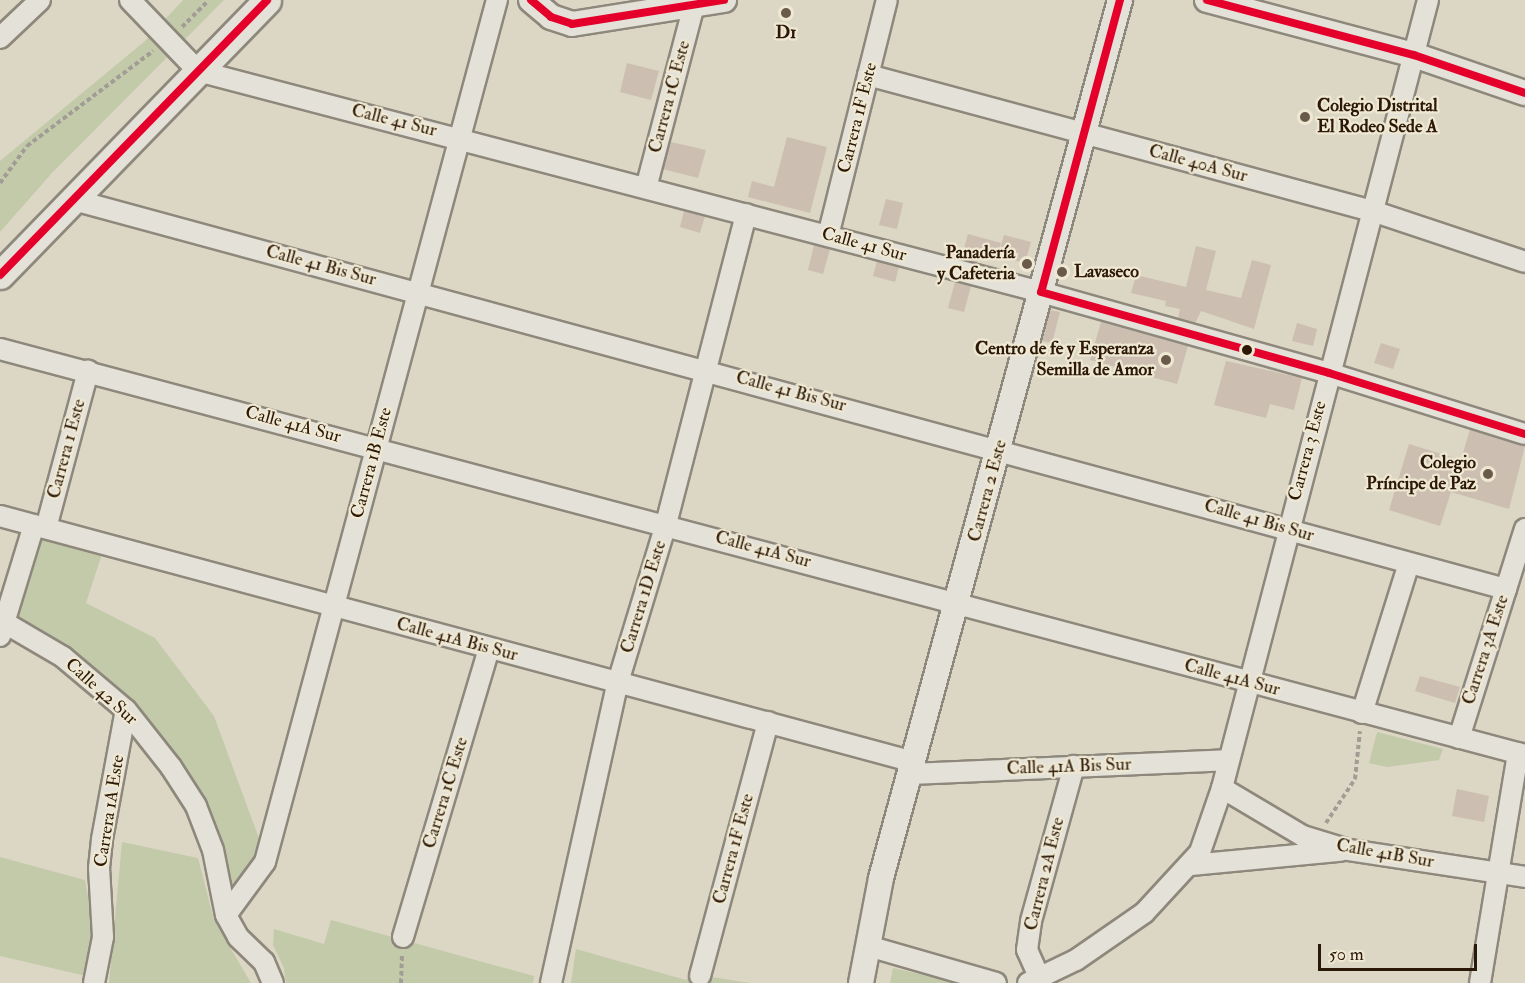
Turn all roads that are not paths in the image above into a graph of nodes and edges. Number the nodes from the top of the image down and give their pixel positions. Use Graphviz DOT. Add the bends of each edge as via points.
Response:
graph roads {
  1 [pos="40,0"];
  2 [pos="130,0"];
  3 [pos="267,0"];
  4 [pos="497,0"];
  5 [pos="531,0"];
  6 [pos="724,0"];
  7 [pos="887,0"];
  8 [pos="1120,0"];
  9 [pos="1207,0"];
  10 [pos="1428,0"];
  11 [pos="693,5"];
  12 [pos="0,38"];
  13 [pos="1414,55"];
  14 [pos="198,71"];
  15 [pos="868,75"];
  16 [pos="1525,93"];
  17 [pos="1084,133"];
  18 [pos="460,138"];
  19 [pos="646,188"];
  20 [pos="74,200"];
  21 [pos="1372,211"];
  22 [pos="746,214"];
  23 [pos="828,236"];
  24 [pos="1525,262"];
  25 [pos="0,275"];
  26 [pos="418,292"];
  27 [pos="1041,292"];
  28 [pos="0,349"];
  29 [pos="704,369"];
  30 [pos="88,371"];
  31 [pos="1329,373"];
  32 [pos="1525,434"];
  33 [pos="376,447"];
  34 [pos="1000,449"];
  35 [pos="0,516"];
  36 [pos="666,524"];
  37 [pos="40,526"];
  38 [pos="1288,529"];
  39 [pos="1525,529"];
  40 [pos="1409,563"];
  41 [pos="1506,589"];
  42 [pos="958,604"];
  43 [pos="333,605"];
  44 [pos="1,626"];
  45 [pos="489,649"];
  46 [pos="1248,681"];
  47 [pos="618,682"];
  48 [pos="126,710"];
  49 [pos="1362,712"];
  50 [pos="768,722"];
  51 [pos="1459,738"];
  52 [pos="1521,754"];
  53 [pos="1227,760"];
  54 [pos="1074,766"];
  55 [pos="912,768"];
  56 [pos="1222,788"];
  57 [pos="1349,850"];
  58 [pos="1191,865"];
  59 [pos="1495,872"];
  60 [pos="1525,877"];
  61 [pos="225,915"];
  62 [pos="403,937"];
  63 [pos="868,946"];
  64 [pos="700,976"];
  65 [pos="1039,982"];
  66 [pos="94,983"];
  67 [pos="273,983"];
  68 [pos="551,983"];
  69 [pos="861,983"];
  70 [pos="996,983"];
  71 [pos="1480,983"];
  1 -- 12 [label="street"];
  2 -- 14 [label="street"];
  3 -- 14 [label="main road"];
  4 -- 18 [label="street, Carrera 1B Este"];
  5 -- 11 [label="street" via="551,17 572,24"];
  6 -- 11 [label="street"];
  7 -- 15 [label="street, Carrera 1F Este"];
  8 -- 17 [label="street, Carrera 2 Este"];
  9 -- 13 [label="street"];
  10 -- 13 [label="street, Carrera 3 Este"];
  11 -- 19 [label="street, Carrera 1C Este"];
  13 -- 16 [label="street"];
  13 -- 21 [label="street, Carrera 3 Este"];
  14 -- 18 [label="street, Calle 41 Sur"];
  14 -- 20 [label="main road"];
  15 -- 17 [label="street, Calle 40A Sur"];
  15 -- 23 [label="street, Carrera 1F Este"];
  17 -- 21 [label="street, Calle 40A Sur"];
  17 -- 27 [label="street, Carrera 2 Este"];
  18 -- 19 [label="street, Calle 41 Sur"];
  18 -- 26 [label="street, Carrera 1B Este"];
  19 -- 22 [label="street, Calle 41 Sur"];
  20 -- 25 [label="main road"];
  20 -- 26 [label="street, Calle 41 Bis Sur"];
  21 -- 24 [label="street, Calle 40A Sur"];
  21 -- 31 [label="street, Carrera 3 Este"];
  22 -- 23 [label="street, Calle 41 Sur"];
  22 -- 29 [label="street, Carrera 1D Este"];
  23 -- 27 [label="street, Calle 41 Sur"];
  26 -- 29 [label="street, Calle 41 Bis Sur"];
  26 -- 33 [label="street, Carrera 1B Este"];
  27 -- 31 [label="street, Calle 41 Sur"];
  27 -- 34 [label="street, Carrera 2 Este"];
  28 -- 30 [label="street, Calle 41A Sur"];
  29 -- 34 [label="street, Calle 41 Bis Sur"];
  29 -- 36 [label="street, Carrera 1D Este"];
  30 -- 33 [label="street, Calle 41A Sur"];
  30 -- 37 [label="street, Carrera 1 Este"];
  31 -- 32 [label="street, Calle 41 Sur"];
  31 -- 38 [label="street, Carrera 3 Este"];
  33 -- 36 [label="street, Calle 41A Sur"];
  33 -- 43 [label="street, Carrera 1B Este"];
  34 -- 38 [label="street, Calle 41 Bis Sur"];
  34 -- 42 [label="street, Carrera 2 Este"];
  35 -- 37 [label="street, Calle 41A Bis Sur"];
  36 -- 42 [label="street, Calle 41A Sur"];
  36 -- 47 [label="street, Carrera 1D Este"];
  37 -- 43 [label="street, Calle 41A Bis Sur"];
  37 -- 44 [label="street, Carrera 1 Este"];
  38 -- 40 [label="street, Calle 41 Bis Sur"];
  38 -- 46 [label="street, Carrera 3 Este"];
  39 -- 41 [label="street, Carrera 3A Este"];
  40 -- 41 [label="street, Calle 41 Bis Sur"];
  40 -- 49 [label="street"];
  41 -- 51 [label="street, Carrera 3A Este"];
  42 -- 46 [label="street, Calle 41A Sur"];
  42 -- 55 [label="street, Carrera 2 Este"];
  43 -- 45 [label="street, Calle 41A Bis Sur"];
  43 -- 61 [label="street, Carrera 1B Este" via="265,862"];
  44 -- 48 [label="street, Calle 42 Sur" via="63,657"];
  45 -- 47 [label="street, Calle 41A Bis Sur"];
  45 -- 62 [label="street, Carrera 1C Este"];
  46 -- 49 [label="street, Calle 41A Sur"];
  46 -- 53 [label="street, Carrera 3 Este"];
  47 -- 50 [label="street, Calle 41A Bis Sur"];
  47 -- 68 [label="street, Carrera 1D Este"];
  48 -- 61 [label="street, Calle 42 Sur" via="196,806 213,850"];
  48 -- 66 [label="street, Carrera 1A Este" via="102,839 99,868 103,937"];
  49 -- 51 [label="street, Calle 41A Sur"];
  50 -- 55 [label="street, Calle 41A Bis Sur"];
  50 -- 64 [label="street, Carrera 1F Este"];
  51 -- 52 [label="street, Calle 41A Sur"];
  52 -- 59 [label="street"];
  53 -- 54 [label="street, Calle 41A Bis Sur"];
  53 -- 56 [label="street, Carrera 3 Este"];
  54 -- 55 [label="street, Calle 41A Bis Sur"];
  54 -- 65 [label="street, Carrera 2A Este" via="1031,921 1027,950"];
  55 -- 63 [label="street, Carrera 2 Este" via="881,878"];
  56 -- 57 [label="street, Calle 41B Sur" via="1315,840"];
  56 -- 58 [label="street, Carrera 3 Este" via="1200,852"];
  57 -- 58 [label="street"];
  57 -- 59 [label="street, Calle 41B Sur"];
  58 -- 65 [label="street, Carrera 3 Este" via="1144,913"];
  59 -- 60 [label="street, Calle 41B Sur"];
  59 -- 71 [label="street"];
  61 -- 67 [label="street" via="238,937 264,962"];
  63 -- 69 [label="street, Carrera 2 Este"];
  63 -- 70 [label="street"];
}
